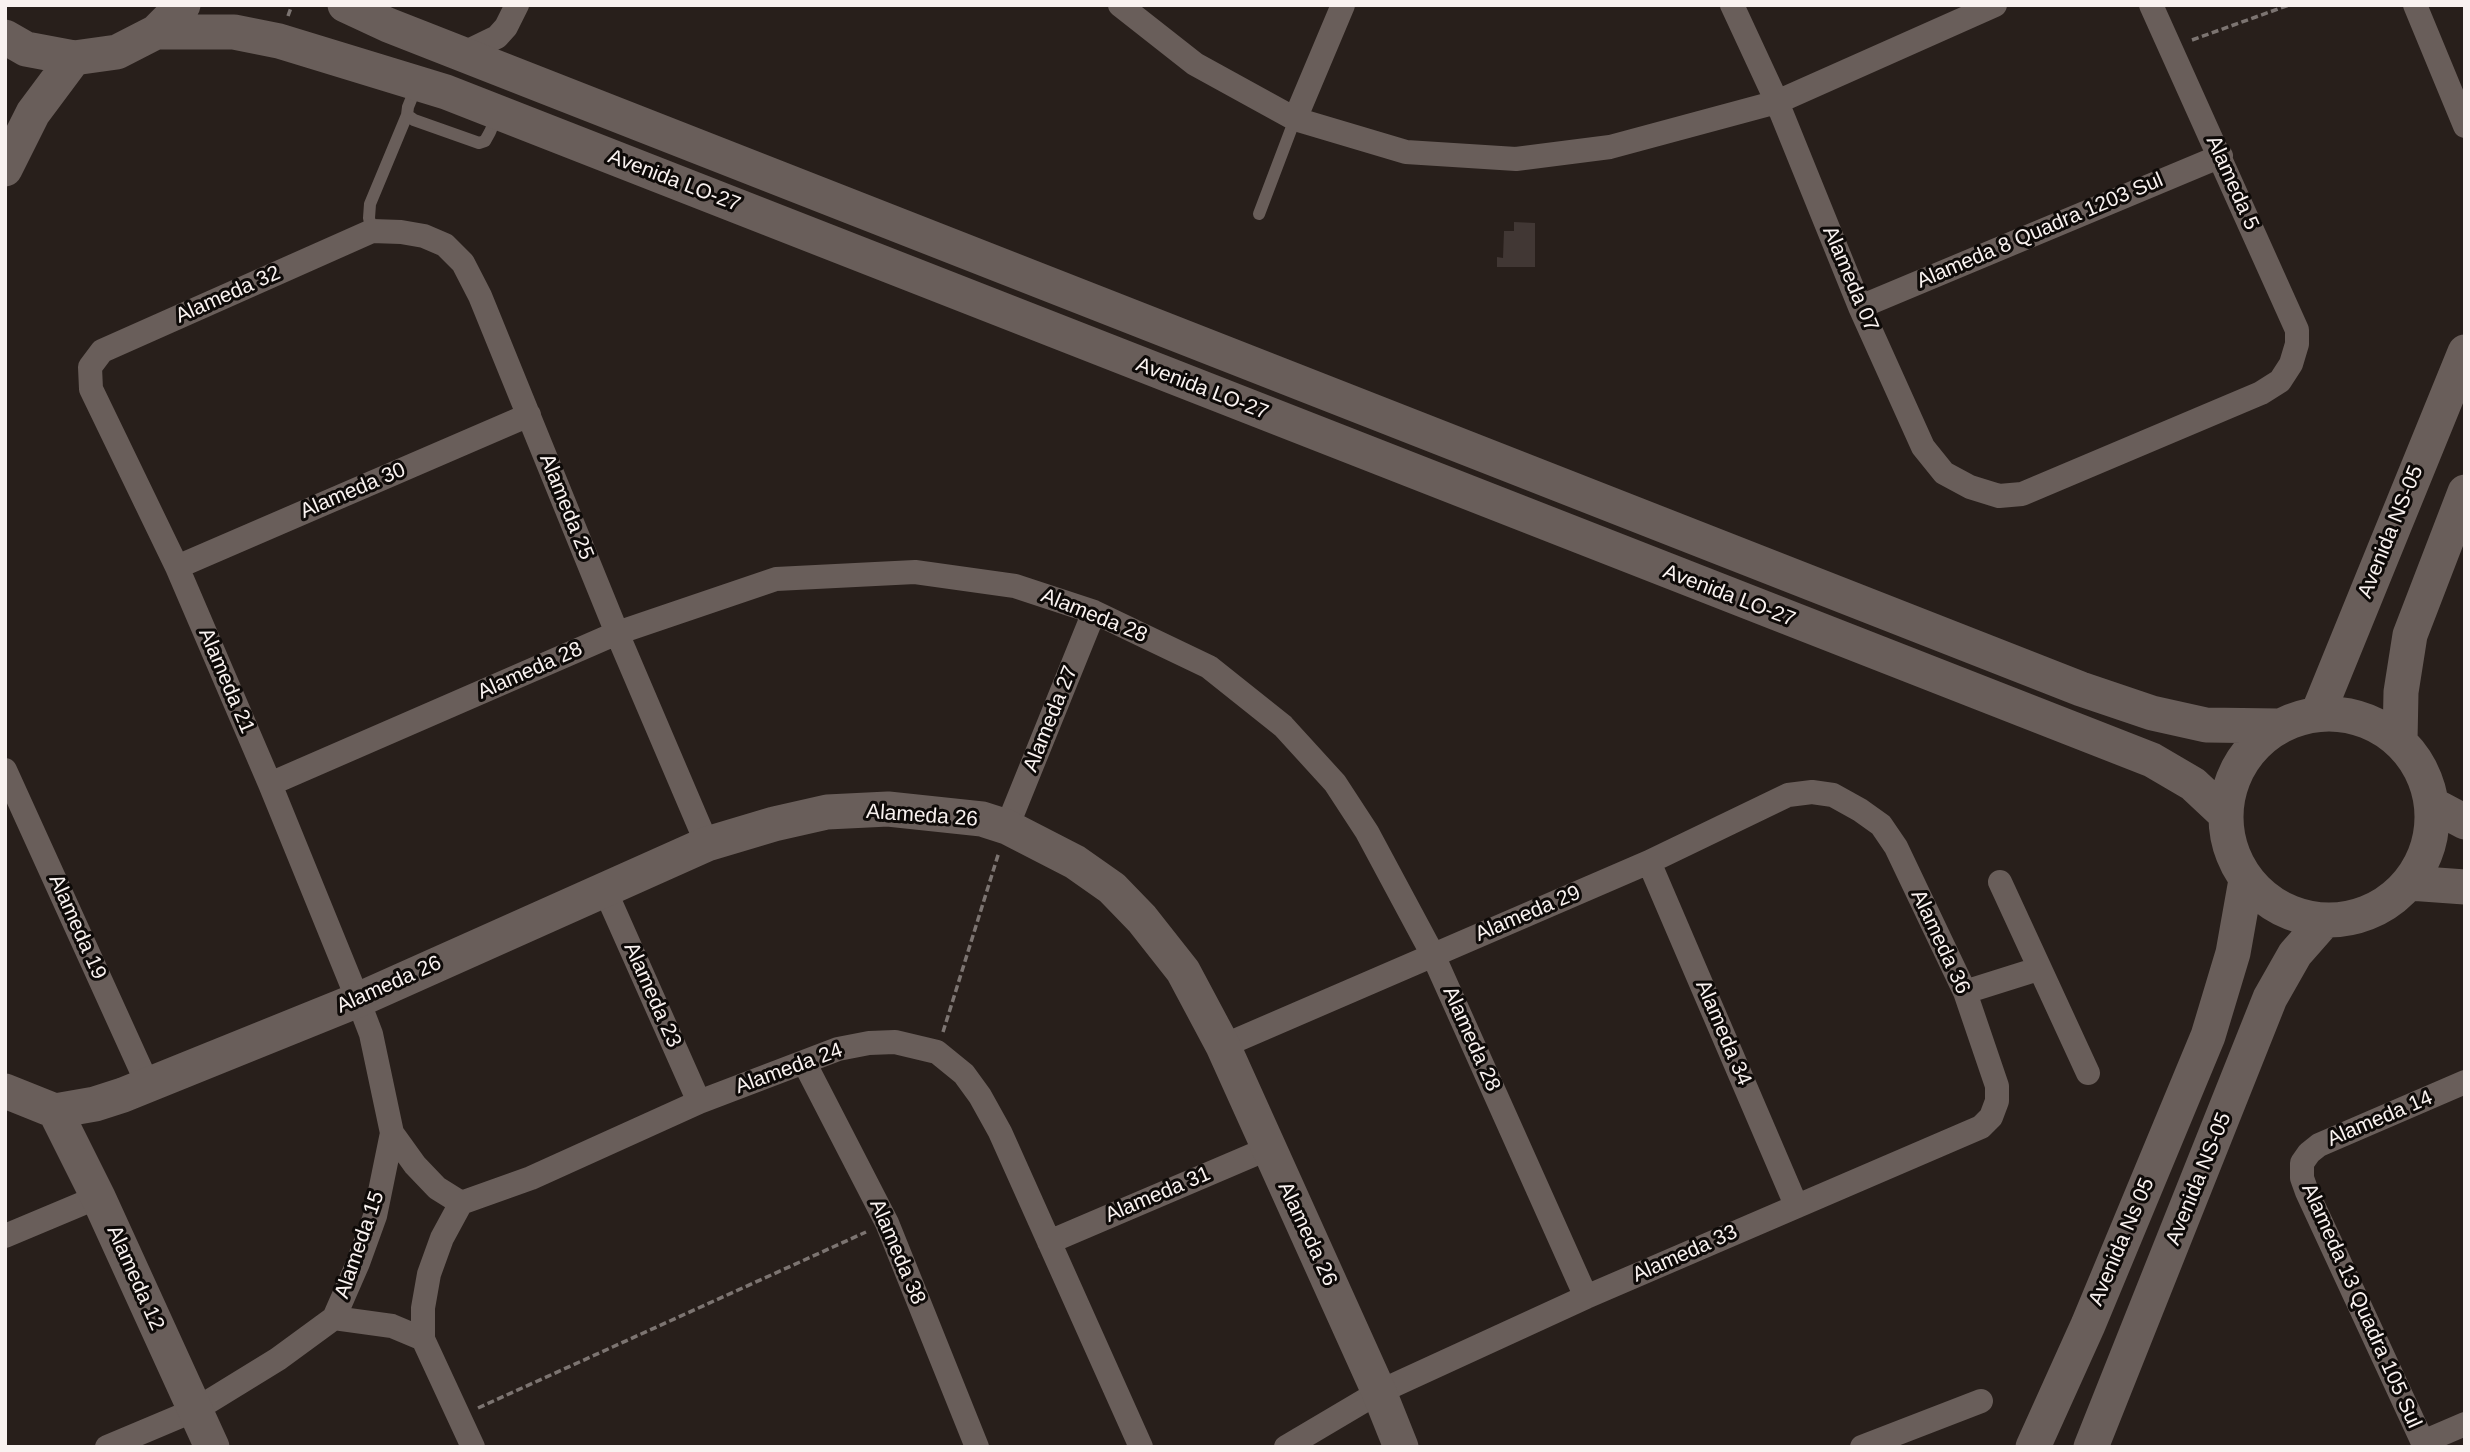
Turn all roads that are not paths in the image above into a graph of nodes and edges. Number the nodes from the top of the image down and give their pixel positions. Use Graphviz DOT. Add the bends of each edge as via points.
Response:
graph roads {
  1 [pos="183,5"];
  2 [pos="345,5"];
  3 [pos="517,5"];
  4 [pos="1120,5"];
  5 [pos="1343,5"];
  6 [pos="1732,5"];
  7 [pos="1995,5"];
  8 [pos="2151,5"];
  9 [pos="2415,5"];
  10 [pos="156,32"];
  11 [pos="5,37"];
  12 [pos="462,54"];
  13 [pos="74,58"];
  14 [pos="412,99"];
  15 [pos="1777,102"];
  16 [pos="1295,119"];
  17 [pos="2465,125"];
  18 [pos="2221,156"];
  19 [pos="5,169"];
  20 [pos="1259,214"];
  21 [pos="372,231"];
  22 [pos="1860,307"];
  23 [pos="2465,352"];
  24 [pos="90,367"];
  25 [pos="529,415"];
  26 [pos="2465,492"];
  27 [pos="2022,494"];
  28 [pos="177,567"];
  29 [pos="1094,612"];
  30 [pos="617,633"];
  31 [pos="2318,713"];
  32 [pos="2278,726"];
  33 [pos="2400,741"];
  34 [pos="5,770"];
  35 [pos="270,784"];
  36 [pos="1833,795"];
  37 [pos="2433,805"];
  38 [pos="2224,813"];
  39 [pos="2465,822"];
  40 [pos="1007,827"];
  41 [pos="707,844"];
  42 [pos="1649,862"];
  43 [pos="2246,880"];
  44 [pos="2000,882"];
  45 [pos="2409,883"];
  46 [pos="2465,887"];
  47 [pos="604,888"];
  48 [pos="2325,921"];
  49 [pos="1433,955"];
  50 [pos="2038,969"];
  51 [pos="1965,992"];
  52 [pos="358,1000"];
  53 [pos="1223,1046"];
  54 [pos="804,1062"];
  55 [pos="2088,1073"];
  56 [pos="2465,1082"];
  57 [pos="148,1084"];
  58 [pos="5,1092"];
  59 [pos="699,1102"];
  60 [pos="55,1111"];
  61 [pos="1991,1117"];
  62 [pos="392,1133"];
  63 [pos="1268,1149"];
  64 [pos="2302,1163"];
  65 [pos="99,1197"];
  66 [pos="461,1203"];
  67 [pos="1796,1205"];
  68 [pos="5,1236"];
  69 [pos="1049,1242"];
  70 [pos="1586,1297"];
  71 [pos="334,1318"];
  72 [pos="423,1339"];
  73 [pos="1379,1392"];
  74 [pos="1980,1401"];
  75 [pos="195,1410"];
  76 [pos="2465,1424"];
  77 [pos="2424,1445"];
  78 [pos="107,1447"];
  79 [pos="212,1447"];
  80 [pos="473,1447"];
  81 [pos="977,1447"];
  82 [pos="1141,1447"];
  83 [pos="1286,1447"];
  84 [pos="1401,1447"];
  85 [pos="1862,1447"];
  86 [pos="2033,1447"];
  87 [pos="2091,1447"];
  1 -- 10 [label="street"];
  2 -- 12 [label="street, Avenida LO-27"];
  3 -- 12 [label="street" via="497,37"];
  4 -- 16 [label="street" via="1195,64"];
  5 -- 16 [label="street"];
  6 -- 15 [label="street, Alameda 07"];
  7 -- 15 [label="street"];
  8 -- 18 [label="street, Alameda 5"];
  9 -- 17 [label="street"];
  10 -- 13 [label="street" via="117,52"];
  10 -- 14 [label="street, Avenida LO-27" via="234,32 279,41"];
  11 -- 13 [label="street" via="26,49"];
  12 -- 32 [label="street, Avenida LO-27" via="2081,689 2206,725"];
  13 -- 19 [label="street" via="33,113"];
  14 -- 21 [label="lane" via="370,204"];
  14 -- 38 [label="street, Avenida LO-27" via="498,113 2151,760 2193,784"];
  15 -- 16 [label="street" via="1610,146 1516,159 1406,152"];
  15 -- 22 [label="street, Alameda 07"];
  16 -- 20 [label="lane"];
  18 -- 22 [label="street, Alameda 8 Quadra 1203 Sul"];
  18 -- 27 [label="street, Alameda 5" via="2297,330 2291,364 2280,381 2261,393"];
  21 -- 24 [label="street, Alameda 32" via="102,351"];
  21 -- 25 [label="street, Alameda 25" via="424,236 444,245 463,262"];
  22 -- 27 [label="street, Alameda 07" via="1923,447 1944,473 1999,496"];
  23 -- 31 [label="street, Avenida NS-05"];
  24 -- 28 [label="street, Alameda 21" via="91,388"];
  25 -- 28 [label="street, Alameda 30"];
  25 -- 30 [label="street, Alameda 25"];
  26 -- 33 [label="street" via="2410,635 2401,692"];
  28 -- 35 [label="street, Alameda 21"];
  29 -- 30 [label="street, Alameda 28" via="1015,586 915,572 776,579"];
  29 -- 40 [label="street, Alameda 27"];
  29 -- 49 [label="street, Alameda 28" via="1209,667 1283,726 1335,783 1367,832"];
  30 -- 35 [label="street, Alameda 28"];
  30 -- 41 [label="street, Alameda 25"];
  31 -- 32 [label="street"];
  31 -- 33 [label="street" via="2362,719"];
  32 -- 38 [label="street" via="2250,748 2231,778"];
  33 -- 37 [label="street" via="2422,770"];
  34 -- 57 [label="street, Alameda 19"];
  35 -- 52 [label="street, Alameda 21"];
  36 -- 42 [label="street, Alameda 29" via="1788,795"];
  36 -- 51 [label="street, Alameda 36" via="1881,825 1896,847"];
  37 -- 39 [label="street"];
  37 -- 45 [label="street" via="2431,841"];
  38 -- 43 [label="street" via="2229,848"];
  40 -- 41 [label="street, Alameda 26" via="982,819 888,809 827,813"];
  40 -- 53 [label="street, Alameda 26" via="1075,862 1142,919 1183,971"];
  41 -- 47 [label="street, Alameda 26"];
  42 -- 49 [label="street, Alameda 29"];
  42 -- 67 [label="street, Alameda 34"];
  43 -- 48 [label="street" via="2268,901 2295,915"];
  43 -- 86 [label="street, Avenida Ns 05" via="2233,953 2208,1036"];
  44 -- 50 [label="street"];
  45 -- 46 [label="street"];
  45 -- 48 [label="street" via="2392,900 2360,916"];
  47 -- 52 [label="street, Alameda 26"];
  47 -- 59 [label="street, Alameda 23"];
  48 -- 87 [label="street, Avenida NS-05" via="2295,954 2270,998"];
  49 -- 53 [label="street, Alameda 29"];
  49 -- 70 [label="street, Alameda 28"];
  50 -- 51 [label="street"];
  50 -- 55 [label="street"];
  51 -- 61 [label="street, Alameda 36" via="1997,1086"];
  52 -- 57 [label="street, Alameda 26"];
  52 -- 62 [label="street, Alameda 15" via="372,1034"];
  53 -- 63 [label="street, Alameda 26"];
  54 -- 59 [label="street, Alameda 24"];
  54 -- 69 [label="street, Alameda 24" via="838,1049 895,1042 937,1052 964,1074 980,1096"];
  54 -- 81 [label="street, Alameda 38" via="887,1223"];
  56 -- 64 [label="street, Alameda 14" via="2319,1145"];
  57 -- 60 [label="street, Alameda 26" via="94,1104"];
  58 -- 60 [label="street"];
  59 -- 66 [label="street, Alameda 24" via="531,1178"];
  60 -- 65 [label="street, Alameda 12"];
  61 -- 67 [label="street, Alameda 33" via="1980,1127"];
  62 -- 66 [label="street" via="437,1188"];
  62 -- 71 [label="street, Alameda 15" via="374,1216"];
  63 -- 69 [label="street, Alameda 31"];
  63 -- 73 [label="street, Alameda 26"];
  64 -- 77 [label="street, Alameda 13 Quadra 105 Sul" via="2307,1192"];
  65 -- 68 [label="street"];
  65 -- 75 [label="street, Alameda 12"];
  66 -- 72 [label="street" via="429,1274"];
  67 -- 70 [label="street, Alameda 33"];
  69 -- 82 [label="street, Alameda 24"];
  70 -- 73 [label="street, Alameda 33"];
  71 -- 72 [label="street" via="392,1326"];
  71 -- 75 [label="street, Alameda 15"];
  72 -- 80 [label="street"];
  73 -- 83 [label="street, Alameda 33"];
  73 -- 84 [label="street, Alameda 26"];
  74 -- 85 [label="street"];
  75 -- 78 [label="street, Alameda 15"];
  75 -- 79 [label="street, Alameda 12"];
  76 -- 77 [label="street"];
}
